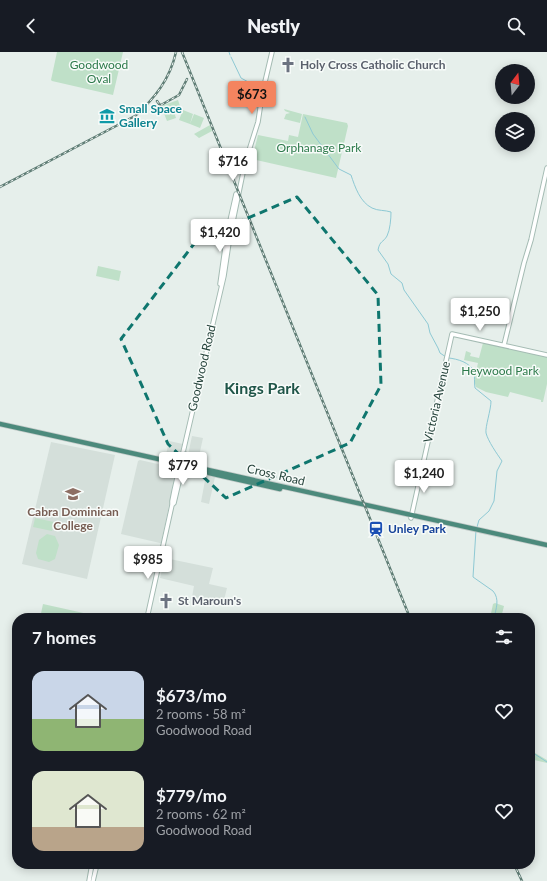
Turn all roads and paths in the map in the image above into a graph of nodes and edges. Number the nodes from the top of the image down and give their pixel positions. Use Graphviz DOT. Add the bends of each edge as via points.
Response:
graph roads {
  1 [pos="272,52"];
  2 [pos="547,168"];
  3 [pos="504,346"];
  4 [pos="547,355"];
  5 [pos="0,426"];
  6 [pos="185,445"];
  7 [pos="186,454"];
  8 [pos="171,463"];
  9 [pos="181,467"];
  10 [pos="190,468"];
  11 [pos="411,516"];
  12 [pos="547,547"];
  13 [pos="148,613"];
  14 [pos="91,869"];
  15 [pos="96,869"];
  16 [pos="89,881"];
  17 [pos="93,881"];
  1 -- 6 [label="main road, Goodwood Road" via="258,122 245,163 224,276"];
  2 -- 3 [label="main road"];
  3 -- 4 [label="main road"];
  3 -- 11 [label="main road, Victoria Avenue" via="452,334"];
  5 -- 8 [label="highway, Cross Road"];
  6 -- 7 [label="main road, Goodwood Road"];
  6 -- 9 [label="main road, Goodwood Road"];
  7 -- 9 [label="main road, Goodwood Road"];
  7 -- 10 [label="highway"];
  8 -- 9 [label="highway, Cross Road"];
  8 -- 9 [label="main road"];
  9 -- 10 [label="highway, Cross Road"];
  9 -- 13 [label="main road, Goodwood Road"];
  10 -- 11 [label="highway, Cross Road"];
  11 -- 12 [label="highway, Cross Road"];
  14 -- 16 [label="main road"];
  15 -- 17 [label="main road"];
}
